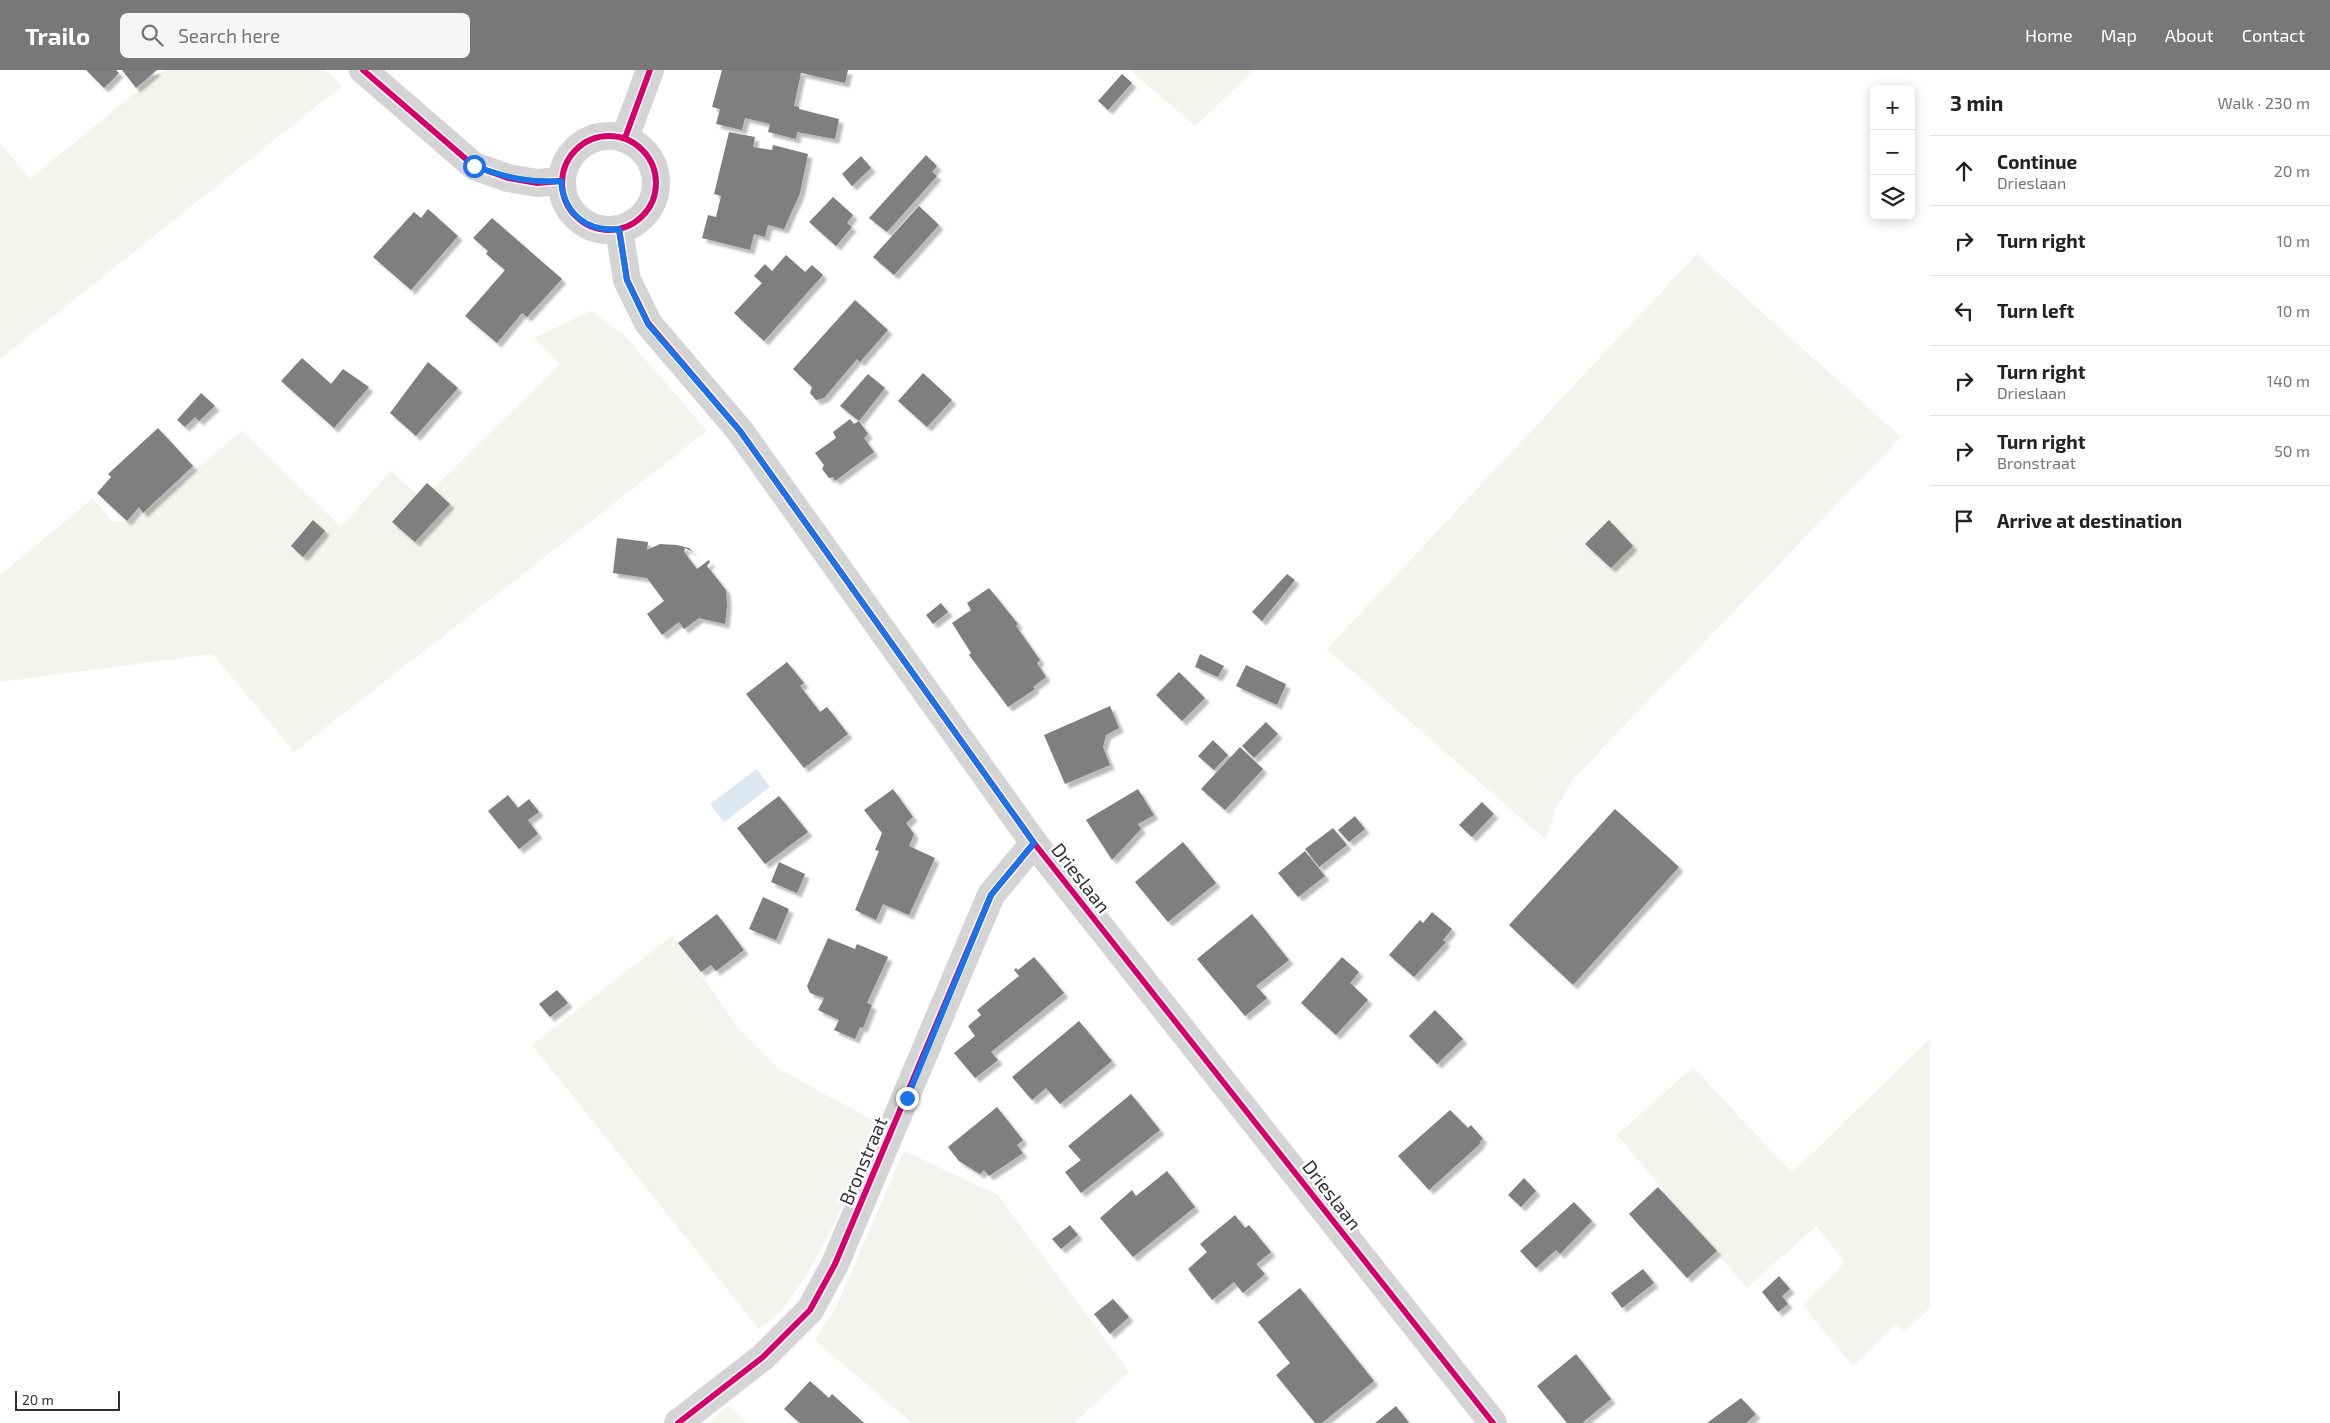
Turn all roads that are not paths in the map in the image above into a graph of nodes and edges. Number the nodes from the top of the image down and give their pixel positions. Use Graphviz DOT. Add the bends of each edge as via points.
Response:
graph roads {
  1 [pos="363,70"];
  2 [pos="650,70"];
  3 [pos="624,138"];
  4 [pos="561,181"];
  5 [pos="619,229"];
  6 [pos="1034,843"];
  7 [pos="678,1423"];
  8 [pos="1494,1423"];
  1 -- 4 [label="street" via="474,166 508,178"];
  2 -- 3 [label="street"];
  3 -- 4 [label="street" via="595,138 582,144 564,166"];
  3 -- 5 [label="street" via="635,144 651,162 656,186 649,209 630,225"];
  4 -- 5 [label="street" via="562,193 573,215 594,228"];
  5 -- 6 [label="street, Drieslaan" via="627,280 648,324 740,431"];
  6 -- 7 [label="street, Bronstraat" via="991,895 839,1255 810,1310 763,1358"];
  6 -- 8 [label="street, Drieslaan"];
}
